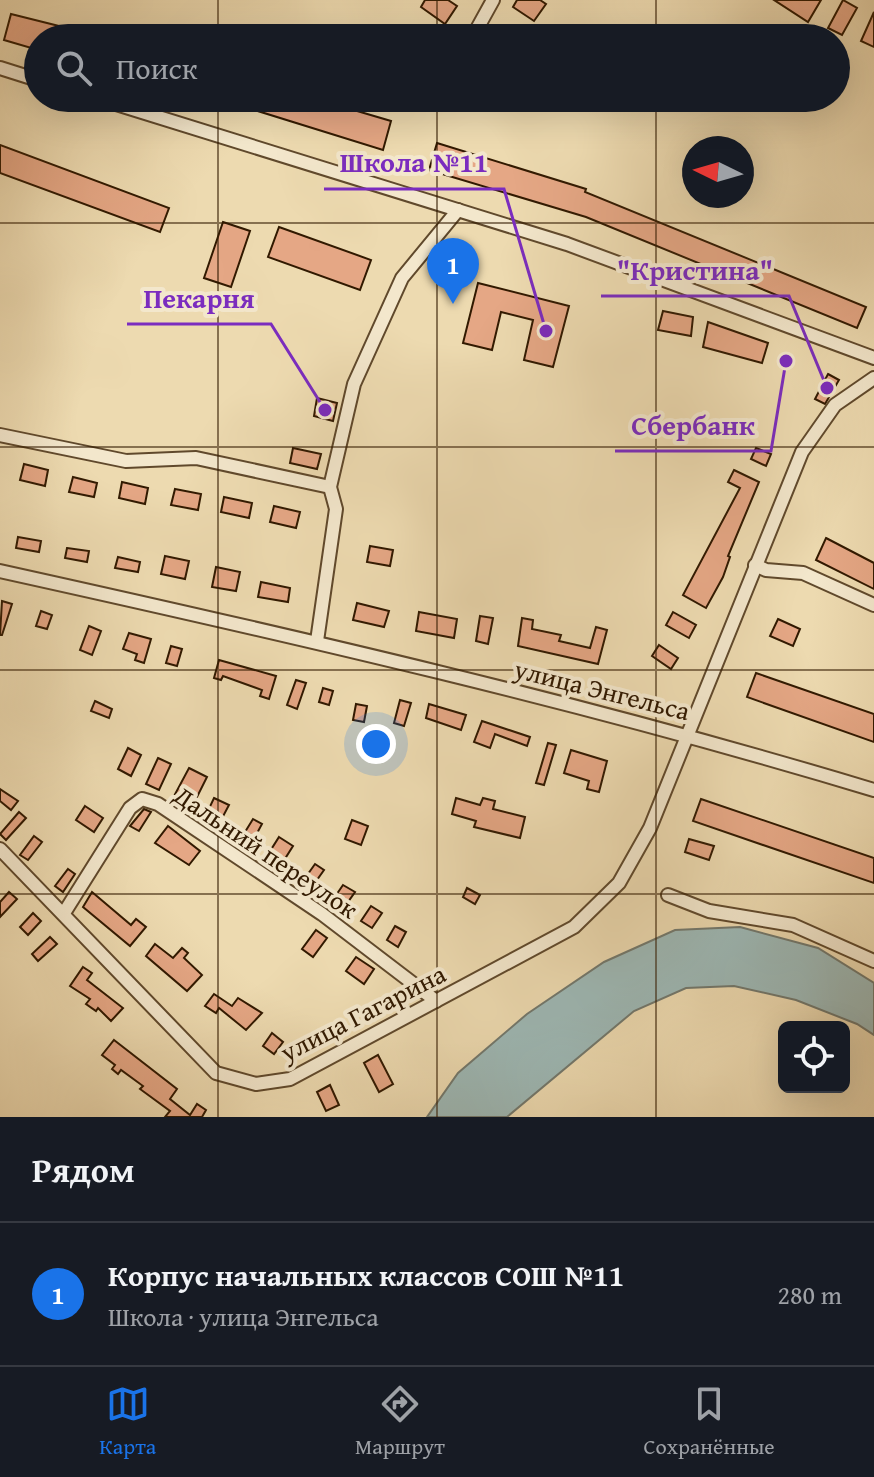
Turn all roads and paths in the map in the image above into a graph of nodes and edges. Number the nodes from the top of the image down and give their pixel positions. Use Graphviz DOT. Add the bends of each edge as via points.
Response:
graph roads {
  1 [pos="493,0"];
  2 [pos="480,24"];
  3 [pos="0,68"];
  4 [pos="24,76"];
  5 [pos="141,112"];
  6 [pos="458,210"];
  7 [pos="874,358"];
  8 [pos="874,378"];
  9 [pos="0,435"];
  10 [pos="330,487"];
  11 [pos="755,565"];
  12 [pos="0,571"];
  13 [pos="874,605"];
  14 [pos="317,641"];
  15 [pos="687,733"];
  16 [pos="874,790"];
  17 [pos="0,849"];
  18 [pos="668,895"];
  19 [pos="64,913"];
  20 [pos="874,961"];
  21 [pos="436,1001"];
  1 -- 2 [label="street"];
  3 -- 4 [label="street"];
  5 -- 6 [label="street"];
  6 -- 7 [label="street" via="567,244"];
  6 -- 10 [label="street" via="402,278 354,384"];
  8 -- 11 [label="street, улица Гагарина" via="835,405 802,452"];
  9 -- 10 [label="street" via="126,461 196,458"];
  10 -- 14 [label="street" via="336,509"];
  11 -- 13 [label="street" via="803,573"];
  11 -- 15 [label="street, улица Гагарина"];
  12 -- 14 [label="street, улица Энгельса"];
  14 -- 15 [label="street, улица Энгельса"];
  15 -- 16 [label="street, улица Энгельса"];
  15 -- 21 [label="street, улица Гагарина" via="650,828 619,883 574,927"];
  17 -- 19 [label="street, улица Гагарина"];
  18 -- 20 [label="street" via="709,911 793,925"];
  19 -- 21 [label="street, улица Гагарина" via="216,1073 256,1084 290,1079"];
  19 -- 21 [label="street, Дальний переулок" via="130,808 142,799 158,804 322,914"];
}
